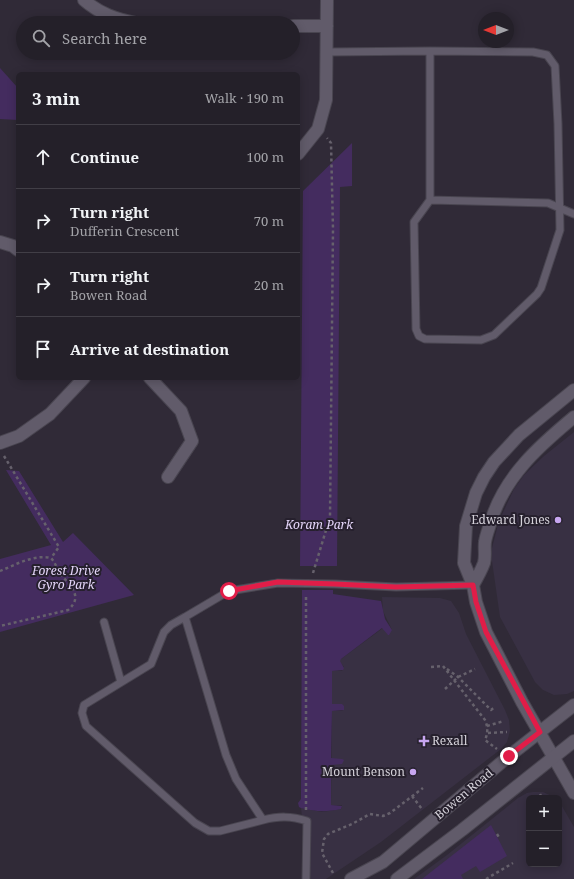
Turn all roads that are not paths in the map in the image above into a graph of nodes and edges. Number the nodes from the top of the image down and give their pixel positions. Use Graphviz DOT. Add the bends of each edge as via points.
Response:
graph roads {
  1 [pos="84,0"];
  2 [pos="327,0"];
  3 [pos="109,16"];
  4 [pos="300,26"];
  5 [pos="327,26"];
  6 [pos="430,51"];
  7 [pos="327,52"];
  8 [pos="300,152"];
  9 [pos="430,200"];
  10 [pos="560,208"];
  11 [pos="574,214"];
  12 [pos="0,242"];
  13 [pos="16,248"];
  14 [pos="82,380"];
  15 [pos="152,380"];
  16 [pos="574,390"];
  17 [pos="574,417"];
  18 [pos="0,443"];
  19 [pos="168,477"];
  20 [pos="473,585"];
  21 [pos="185,617"];
  22 [pos="104,622"];
  23 [pos="122,682"];
  24 [pos="574,705"];
  25 [pos="540,732"];
  26 [pos="574,742"];
  27 [pos="554,758"];
  28 [pos="574,793"];
  29 [pos="263,820"];
  30 [pos="306,879"];
  31 [pos="351,879"];
  32 [pos="397,879"];
  1 -- 3 [label="street"];
  2 -- 5 [label="street"];
  4 -- 5 [label="street"];
  5 -- 7 [label="street"];
  6 -- 7 [label="lane"];
  6 -- 9 [label="lane"];
  6 -- 10 [label="lane" via="533,52 547,55 555,66"];
  7 -- 8 [label="street" via="326,100 318,129"];
  9 -- 10 [label="lane" via="548,203"];
  9 -- 10 [label="lane" via="414,222 416,329 419,336 425,339 481,340 494,335 532,300 541,288 560,230"];
  10 -- 11 [label="lane"];
  12 -- 13 [label="street"];
  14 -- 18 [label="street" via="50,414 19,436"];
  15 -- 19 [label="street" via="181,411 192,441"];
  16 -- 20 [label="street" via="505,448 478,488 464,545 464,563"];
  17 -- 20 [label="street" via="532,453 511,480 491,520 485,540 484,563"];
  20 -- 21 [label="lane" via="396,587 278,582 229,591"];
  20 -- 25 [label="street" via="486,632"];
  21 -- 23 [label="lane" via="164,632 151,664"];
  21 -- 29 [label="lane" via="226,755 236,779"];
  22 -- 23 [label="lane"];
  23 -- 29 [label="lane" via="84,705 82,713 86,726 195,823 209,831 220,831"];
  24 -- 25 [label="street, Bowen Road"];
  25 -- 27 [label="street"];
  25 -- 31 [label="street, Bowen Road" via="383,862"];
  26 -- 27 [label="street"];
  27 -- 28 [label="street"];
  27 -- 32 [label="street"];
  29 -- 30 [label="lane" via="286,816 307,821"];
}
